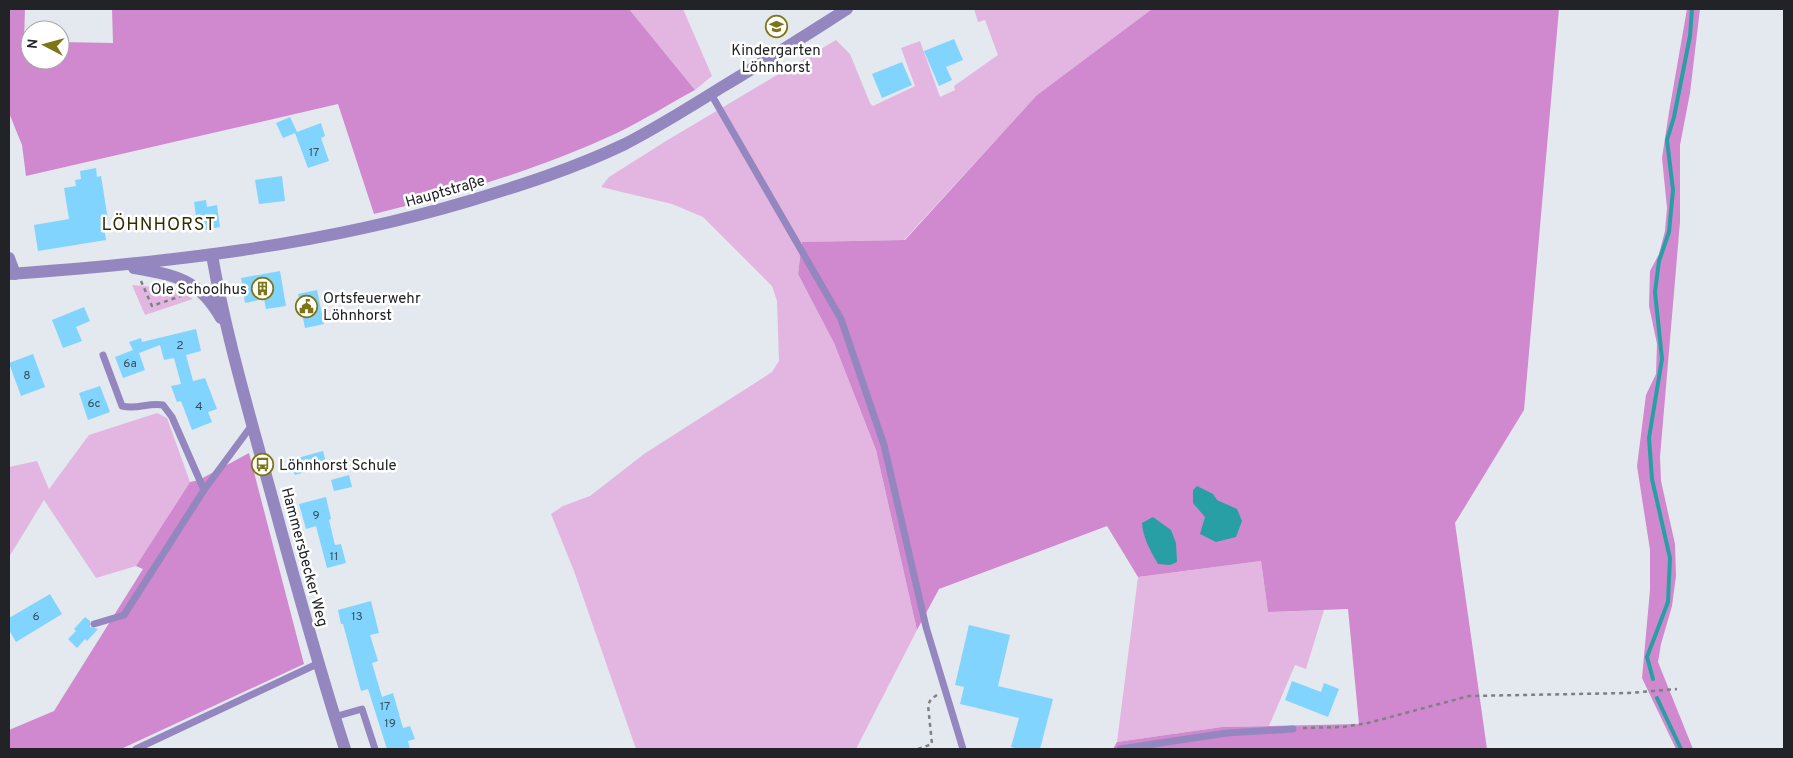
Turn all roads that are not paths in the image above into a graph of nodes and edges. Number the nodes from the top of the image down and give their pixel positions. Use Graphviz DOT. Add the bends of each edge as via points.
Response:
graph roads {
  1 [pos="847,9"];
  2 [pos="711,94"];
  3 [pos="212,255"];
  4 [pos="9,258"];
  5 [pos="122,266"];
  6 [pos="12,274"];
  7 [pos="226,326"];
  8 [pos="103,354"];
  9 [pos="252,424"];
  10 [pos="204,490"];
  11 [pos="94,624"];
  12 [pos="317,664"];
  13 [pos="334,717"];
  14 [pos="1293,729"];
  15 [pos="136,749"];
  16 [pos="345,749"];
  17 [pos="374,749"];
  18 [pos="963,749"];
  19 [pos="1120,749"];
  1 -- 2 [label="street, Hauptstraße"];
  2 -- 3 [label="street, Hauptstraße" via="625,143 550,176 424,214 308,240"];
  2 -- 18 [label="lane" via="842,319 884,446 926,627"];
  3 -- 5 [label="street, Hauptstraße"];
  3 -- 7 [label="street, Hammersbecker Weg"];
  4 -- 6 [label="street"];
  5 -- 6 [label="street, Hauptstraße"];
  5 -- 7 [label="street" via="187,282 200,290 216,308"];
  7 -- 9 [label="street, Hammersbecker Weg"];
  8 -- 10 [label="lane" via="122,406 131,408 154,403 163,405 172,417"];
  9 -- 10 [label="lane"];
  9 -- 12 [label="street, Hammersbecker Weg"];
  10 -- 11 [label="lane" via="124,615"];
  12 -- 13 [label="street, Hammersbecker Weg"];
  12 -- 15 [label="lane"];
  13 -- 16 [label="street, Hammersbecker Weg"];
  13 -- 17 [label="lane" via="362,709"];
  14 -- 19 [label="lane" via="1227,733"];
}
